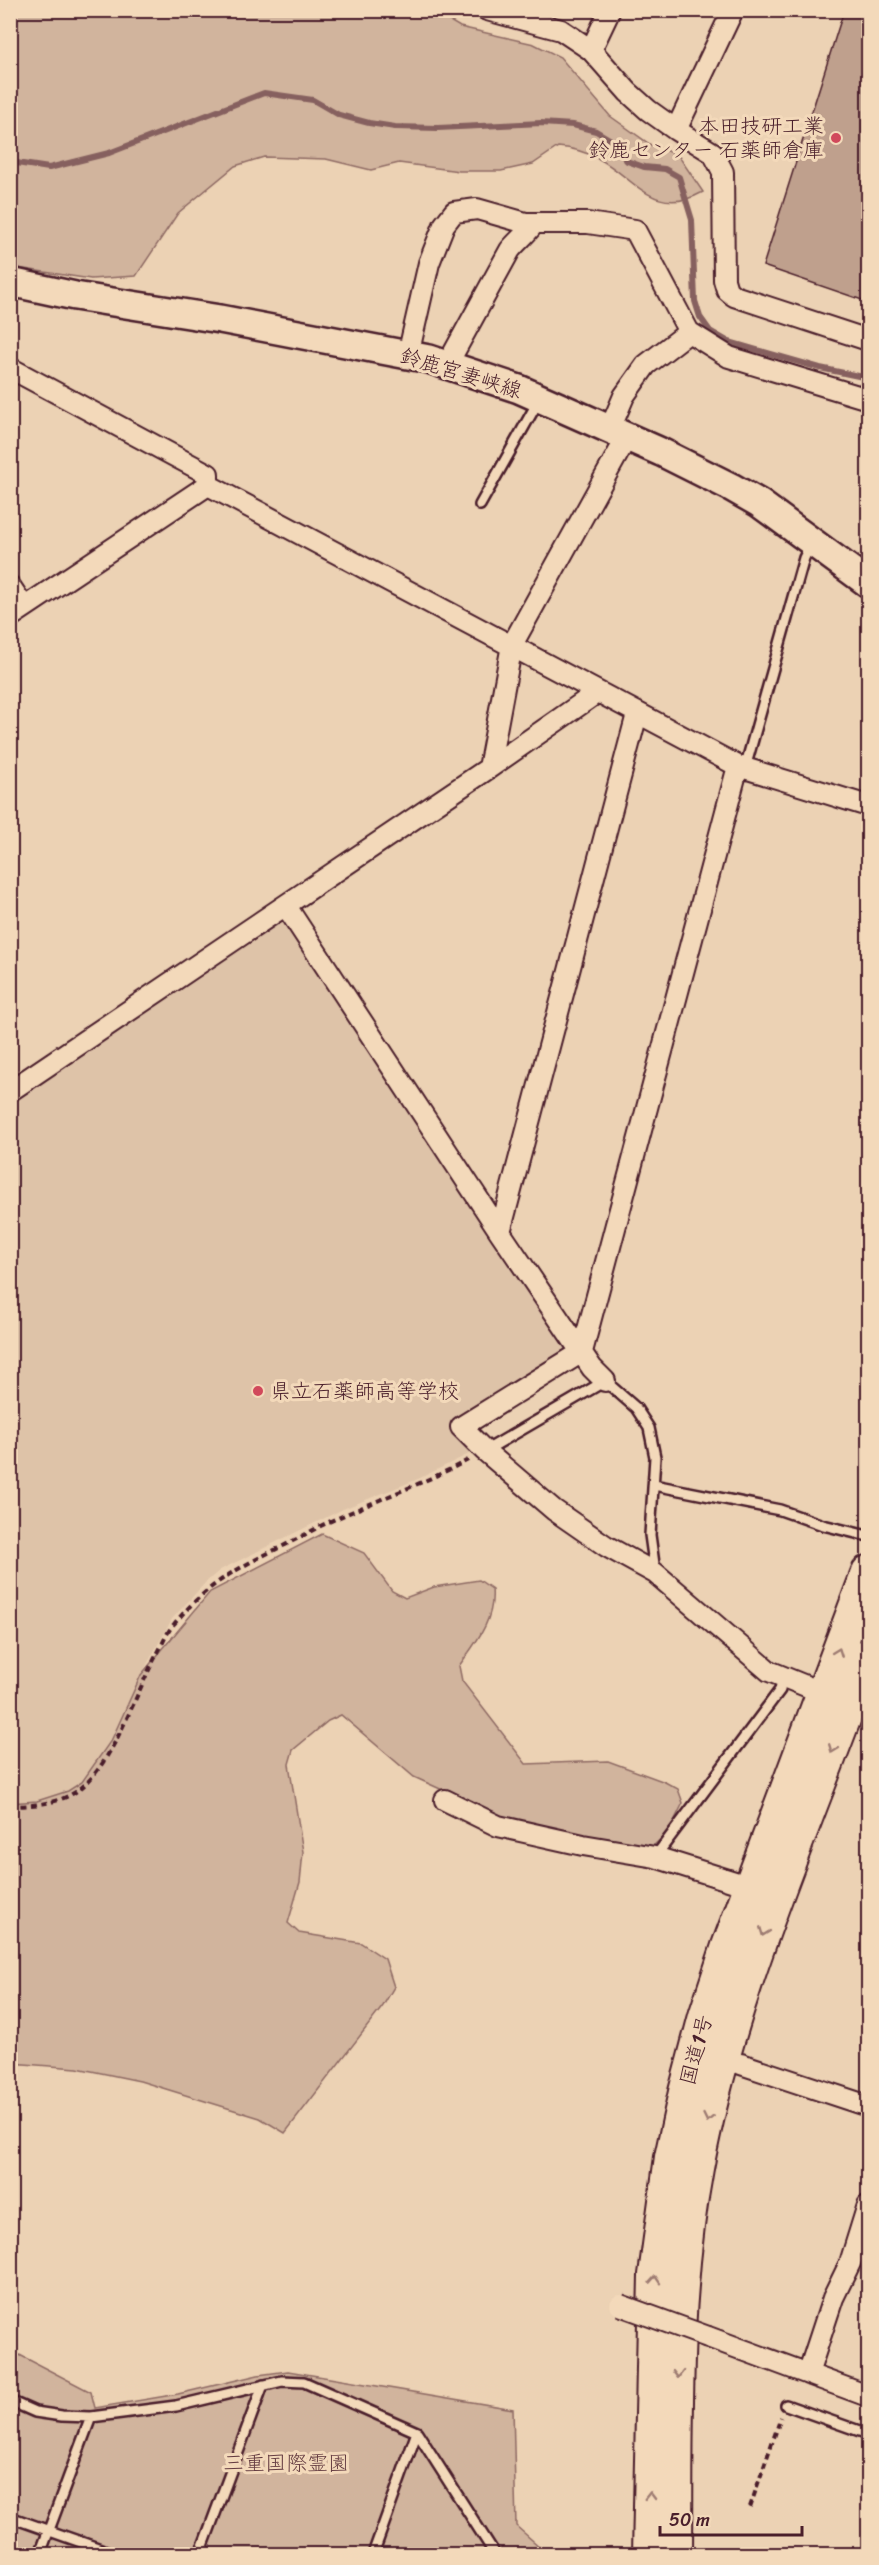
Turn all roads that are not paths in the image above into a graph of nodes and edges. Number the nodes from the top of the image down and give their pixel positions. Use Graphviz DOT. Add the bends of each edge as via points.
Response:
graph roads {
  1 [pos="487,10"];
  2 [pos="610,10"];
  3 [pos="734,10"];
  4 [pos="591,51"];
  5 [pos="676,130"];
  6 [pos="534,223"];
  7 [pos="10,282"];
  8 [pos="688,332"];
  9 [pos="868,340"];
  10 [pos="408,355"];
  11 [pos="447,365"];
  12 [pos="10,368"];
  13 [pos="540,399"];
  14 [pos="868,399"];
  15 [pos="619,433"];
  16 [pos="208,485"];
  17 [pos="480,505"];
  18 [pos="813,541"];
  19 [pos="868,582"];
  20 [pos="10,586"];
  21 [pos="17,612"];
  22 [pos="512,645"];
  23 [pos="598,692"];
  24 [pos="637,714"];
  25 [pos="742,767"];
  26 [pos="489,768"];
  27 [pos="868,806"];
  28 [pos="286,906"];
  29 [pos="10,1091"];
  30 [pos="500,1232"];
  31 [pos="582,1352"];
  32 [pos="605,1381"];
  33 [pos="485,1451"];
  34 [pos="654,1485"];
  35 [pos="868,1536"];
  36 [pos="868,1572"];
  37 [pos="655,1573"];
  38 [pos="868,1655"];
  39 [pos="783,1678"];
  40 [pos="839,1698"];
  41 [pos="445,1800"];
  42 [pos="655,1857"];
  43 [pos="738,1883"];
  44 [pos="716,1984"];
  45 [pos="741,2064"];
  46 [pos="868,2106"];
  47 [pos="868,2205"];
  48 [pos="620,2304"];
  49 [pos="808,2374"];
  50 [pos="263,2385"];
  51 [pos="868,2396"];
  52 [pos="10,2401"];
  53 [pos="786,2405"];
  54 [pos="91,2416"];
  55 [pos="417,2432"];
  56 [pos="868,2434"];
  57 [pos="10,2517"];
  58 [pos="49,2531"];
  59 [pos="40,2554"];
  60 [pos="115,2554"];
  61 [pos="200,2554"];
  62 [pos="373,2554"];
  63 [pos="495,2554"];
  64 [pos="650,2554"];
  65 [pos="676,2554"];
  1 -- 4 [label="street" via="561,30"];
  2 -- 4 [label="street"];
  3 -- 5 [label="street"];
  4 -- 5 [label="street" via="628,92"];
  5 -- 9 [label="street" via="713,153 723,172 727,290 734,296"];
  6 -- 8 [label="street" via="588,223 635,230"];
  6 -- 10 [label="street" via="477,209 454,212 444,225 429,263"];
  6 -- 11 [label="street" via="510,250"];
  7 -- 10 [label="main road, 鈴鹿宮妻峡線"];
  8 -- 14 [label="street" via="729,357"];
  8 -- 15 [label="street" via="646,365 624,396"];
  10 -- 11 [label="main road, 鈴鹿宮妻峡線"];
  11 -- 13 [label="main road, 鈴鹿宮妻峡線"];
  12 -- 16 [label="street" via="208,474"];
  13 -- 15 [label="main road, 鈴鹿宮妻峡線"];
  13 -- 17 [label="lane"];
  15 -- 18 [label="main road, 鈴鹿宮妻峡線" via="731,487"];
  15 -- 22 [label="street"];
  16 -- 21 [label="street"];
  16 -- 22 [label="street"];
  18 -- 19 [label="main road, 鈴鹿宮妻峡線"];
  18 -- 25 [label="lane" via="804,558"];
  20 -- 21 [label="street"];
  22 -- 23 [label="street"];
  22 -- 26 [label="street"];
  23 -- 24 [label="street"];
  23 -- 26 [label="street"];
  24 -- 25 [label="street"];
  24 -- 30 [label="street"];
  25 -- 27 [label="street"];
  25 -- 31 [label="street"];
  26 -- 28 [label="street"];
  28 -- 29 [label="street"];
  28 -- 30 [label="street"];
  30 -- 31 [label="street"];
  31 -- 32 [label="street"];
  31 -- 33 [label="street" via="461,1427"];
  32 -- 33 [label="lane"];
  32 -- 34 [label="lane" via="636,1407 649,1428 655,1457"];
  33 -- 37 [label="street" via="554,1510 606,1546"];
  34 -- 35 [label="lane" via="780,1510 823,1526"];
  34 -- 37 [label="lane" via="650,1535"];
  40 -- 36 [label="highway, 国道1号, one-way"];
  37 -- 39 [label="street" via="742,1650"];
  38 -- 40 [label="highway, 国道1号"];
  39 -- 40 [label="street"];
  39 -- 42 [label="lane" via="780,1690"];
  40 -- 43 [label="street" via="801,1712"];
  40 -- 44 [label="highway, 国道1号"];
  40 -- 65 [label="highway, 国道1号, one-way" via="712,2100 697,2169 679,2330"];
  41 -- 42 [label="street" via="498,1826"];
  42 -- 43 [label="street"];
  43 -- 44 [label="street" via="719,1935"];
  64 -- 44 [label="highway, 国道1号, one-way" via="653,2320 661,2216 685,2092"];
  45 -- 46 [label="street"];
  47 -- 49 [label="street"];
  48 -- 49 [label="street, bridge"];
  49 -- 51 [label="street"];
  50 -- 54 [label="lane" via="176,2406"];
  50 -- 55 [label="lane" via="304,2382"];
  50 -- 61 [label="lane"];
  52 -- 54 [label="lane" via="35,2412"];
  53 -- 56 [label="lane"];
  54 -- 58 [label="lane"];
  55 -- 62 [label="lane"];
  55 -- 63 [label="lane"];
  57 -- 58 [label="lane"];
  58 -- 59 [label="lane"];
  58 -- 60 [label="lane"];
}
